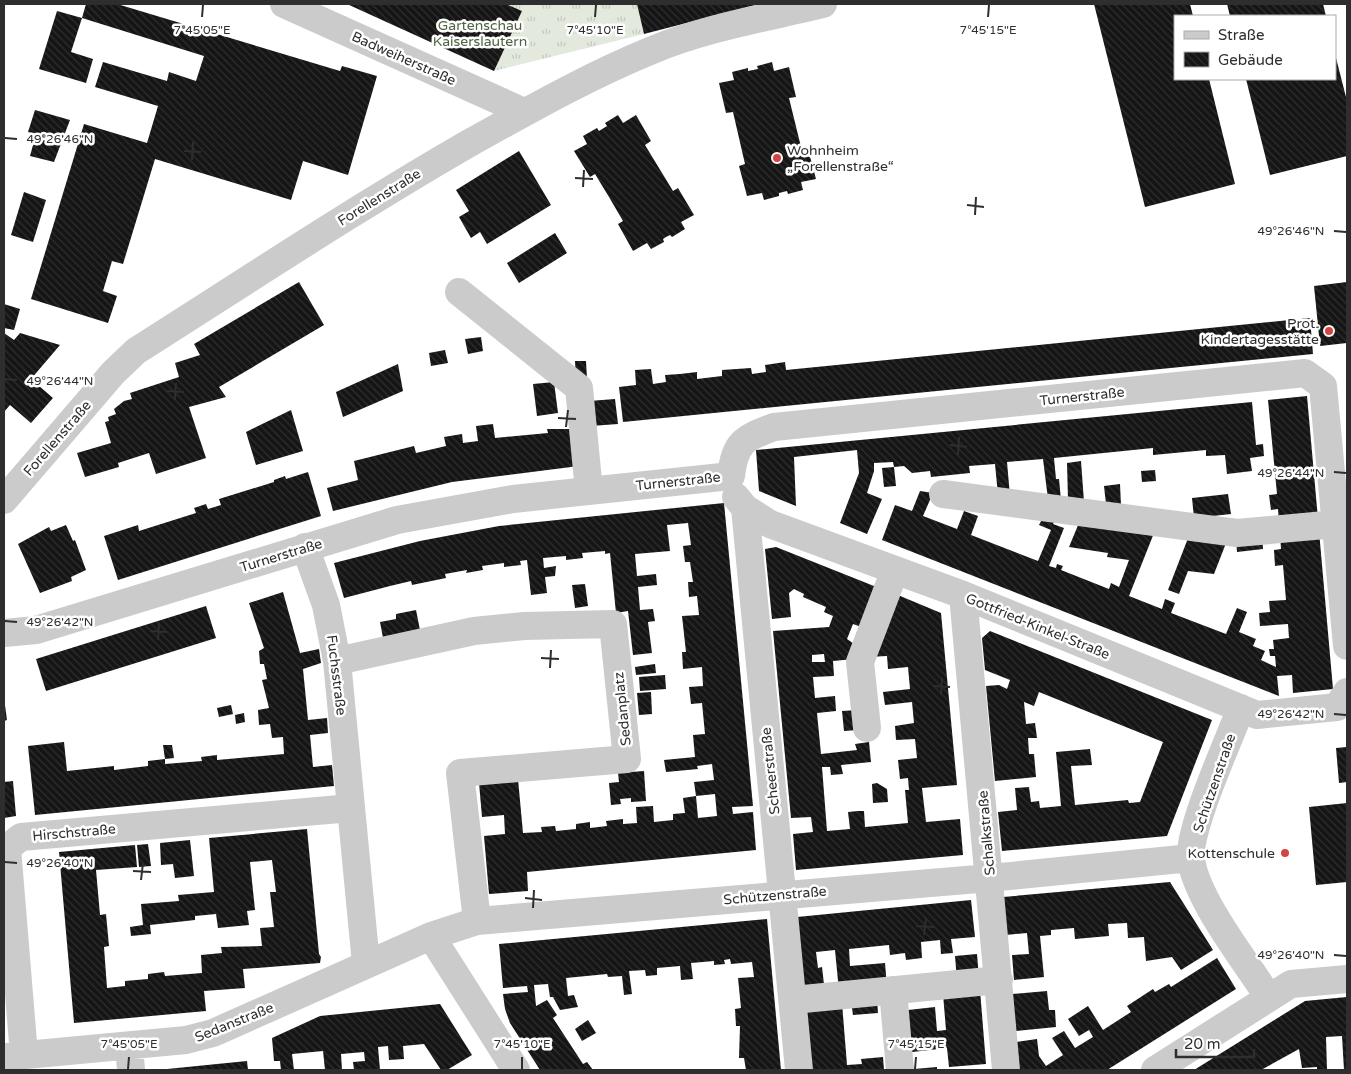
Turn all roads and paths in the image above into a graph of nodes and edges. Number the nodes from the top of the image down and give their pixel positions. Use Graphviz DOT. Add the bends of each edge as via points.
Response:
graph roads {
  1 [pos="284,4"];
  2 [pos="823,4"];
  3 [pos="524,112"];
  4 [pos="459,292"];
  5 [pos="731,476"];
  6 [pos="589,491"];
  7 [pos="943,494"];
  8 [pos="4,500"];
  9 [pos="745,508"];
  10 [pos="1336,524"];
  11 [pos="305,547"];
  12 [pos="895,570"];
  13 [pos="963,595"];
  14 [pos="4,633"];
  15 [pos="1347,646"];
  16 [pos="337,661"];
  17 [pos="1342,700"];
  18 [pos="1240,708"];
  19 [pos="867,728"];
  20 [pos="351,808"];
  21 [pos="1191,858"];
  22 [pos="990,878"];
  23 [pos="782,894"];
  24 [pos="477,921"];
  25 [pos="432,936"];
  26 [pos="366,964"];
  27 [pos="1347,979"];
  28 [pos="999,980"];
  29 [pos="893,990"];
  30 [pos="1269,998"];
  31 [pos="793,1000"];
  32 [pos="14,1056"];
  33 [pos="130,1058"];
  34 [pos="516,1070"];
  35 [pos="799,1070"];
  36 [pos="900,1070"];
  37 [pos="1006,1070"];
  38 [pos="1155,1070"];
  1 -- 3 [label="street, Badweiherstraße"];
  2 -- 3 [label="street, Forellenstraße" via="652,50"];
  3 -- 8 [label="street, Forellenstraße" via="396,186 136,351 113,373"];
  4 -- 6 [label="street" via="579,388"];
  5 -- 6 [label="street, Turnerstraße"];
  5 -- 9 [label="street, Scheerstraße" via="734,494"];
  5 -- 10 [label="street, Turnerstraße" via="734,454 750,436 774,426 1305,373 1323,386"];
  6 -- 11 [label="street, Turnerstraße" via="430,513"];
  7 -- 10 [label="street" via="1237,533"];
  9 -- 12 [label="street, Gottfried-Kinkel-Straße" via="770,524"];
  9 -- 23 [label="street, Scheerstraße"];
  10 -- 15 [label="street"];
  11 -- 14 [label="street, Turnerstraße" via="36,630"];
  11 -- 16 [label="street, Fuchsstraße" via="326,605"];
  12 -- 13 [label="street, Gottfried-Kinkel-Straße"];
  12 -- 19 [label="street" via="860,662"];
  13 -- 18 [label="street, Gottfried-Kinkel-Straße"];
  13 -- 22 [label="street, Schalkstraße"];
  16 -- 20 [label="street, Fuchsstraße"];
  16 -- 24 [label="street, Sedanplatz" via="474,630 612,624 627,758 460,773"];
  17 -- 18 [label="street, Gottfried-Kinkel-Straße" via="1256,715"];
  18 -- 21 [label="street, Schützenstraße" via="1196,823"];
  20 -- 26 [label="street"];
  20 -- 32 [label="street, Hirschstraße" via="21,837 7,848"];
  21 -- 22 [label="street, Schützenstraße"];
  21 -- 30 [label="street, Schützenstraße" via="1200,892"];
  22 -- 23 [label="street, Schützenstraße"];
  22 -- 28 [label="street, Schalkstraße"];
  23 -- 24 [label="street, Schützenstraße"];
  23 -- 31 [label="street, Scheerstraße"];
  24 -- 25 [label="street, Schützenstraße"];
  25 -- 26 [label="street, Schützenstraße"];
  25 -- 34 [label="street"];
  26 -- 33 [label="street, Sedanstraße" via="212,1033"];
  27 -- 30 [label="street" via="1291,984"];
  28 -- 29 [label="street"];
  28 -- 37 [label="street, Schalkstraße"];
  29 -- 31 [label="street"];
  29 -- 36 [label="street"];
  30 -- 38 [label="street"];
  31 -- 35 [label="street, Scheerstraße"];
  32 -- 33 [label="street, Sedanstraße"];
}
